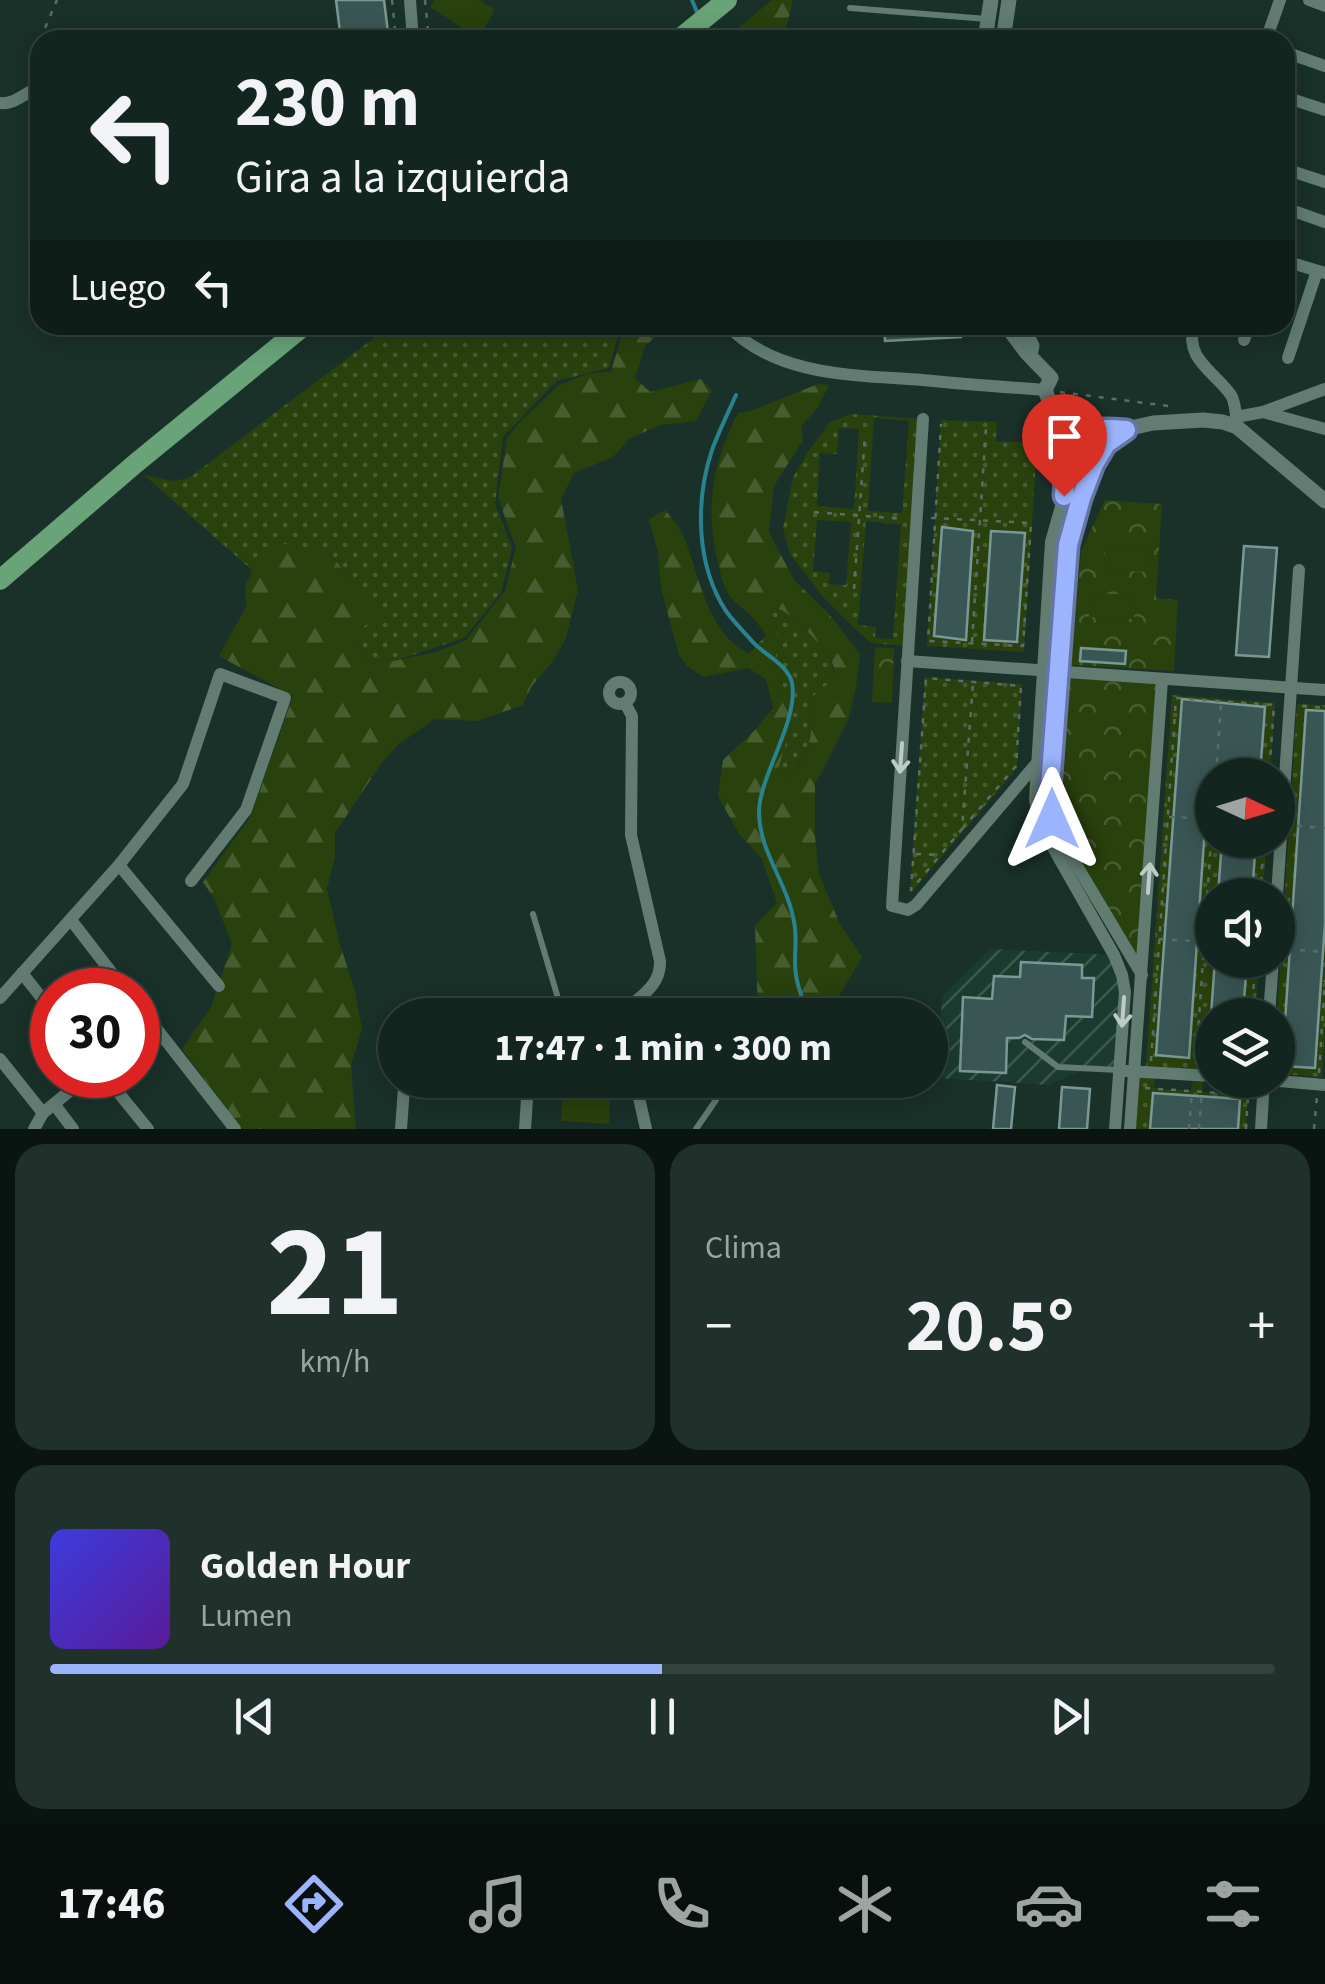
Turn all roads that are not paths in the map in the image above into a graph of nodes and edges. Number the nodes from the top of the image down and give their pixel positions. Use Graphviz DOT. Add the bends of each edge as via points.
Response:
graph roads {
  1 [pos="410,0"];
  2 [pos="727,0"];
  3 [pos="991,0"];
  4 [pos="1009,0"];
  5 [pos="1280,0"];
  6 [pos="1308,0"];
  7 [pos="1325,6"];
  8 [pos="850,8"];
  9 [pos="988,19"];
  10 [pos="412,30"];
  11 [pos="690,30"];
  12 [pos="986,30"];
  13 [pos="1004,30"];
  14 [pos="1270,30"];
  15 [pos="1295,56"];
  16 [pos="1325,66"];
  17 [pos="30,90"];
  18 [pos="1295,100"];
  19 [pos="0,103"];
  20 [pos="1325,110"];
  21 [pos="1295,172"];
  22 [pos="1325,182"];
  23 [pos="1295,212"];
  24 [pos="1325,222"];
  25 [pos="1295,264"];
  26 [pos="1321,272"];
  27 [pos="294,335"];
  28 [pos="737,335"];
  29 [pos="1014,335"];
  30 [pos="1027,335"];
  31 [pos="1193,335"];
  32 [pos="1246,335"];
  33 [pos="1244,340"];
  34 [pos="1030,355"];
  35 [pos="1288,358"];
  36 [pos="1325,389"];
  37 [pos="1045,390"];
  38 [pos="1264,412"];
  39 [pos="923,419"];
  40 [pos="1236,422"];
  41 [pos="1325,429"];
  42 [pos="1126,430"];
  43 [pos="1063,436"];
  44 [pos="1325,501"];
  45 [pos="1299,570"];
  46 [pos="2,579"];
  47 [pos="908,653"];
  48 [pos="1043,672"];
  49 [pos="1058,673"];
  50 [pos="1162,680"];
  51 [pos="1291,688"];
  52 [pos="1325,690"];
  53 [pos="625,704"];
  54 [pos="1036,764"];
  55 [pos="119,865"];
  56 [pos="1278,878"];
  57 [pos="190,881"];
  58 [pos="533,914"];
  59 [pos="70,920"];
  60 [pos="108,968"];
  61 [pos="22,974"];
  62 [pos="1142,975"];
  63 [pos="30,984"];
  64 [pos="219,986"];
  65 [pos="0,998"];
  66 [pos="558,998"];
  67 [pos="639,998"];
  68 [pos="160,1034"];
  69 [pos="1026,1042"];
  70 [pos="0,1059"];
  71 [pos="1127,1071"];
  72 [pos="1195,1075"];
  73 [pos="1295,1082"];
  74 [pos="1320,1083"];
  75 [pos="61,1098"];
  76 [pos="123,1098"];
  77 [pos="639,1098"];
  78 [pos="717,1098"];
  79 [pos="1264,1098"];
  80 [pos="49,1108"];
  81 [pos="34,1129"];
  82 [pos="72,1129"];
  83 [pos="148,1129"];
  84 [pos="235,1129"];
  85 [pos="400,1129"];
  86 [pos="524,1129"];
  87 [pos="646,1129"];
  88 [pos="696,1129"];
  89 [pos="1115,1129"];
  90 [pos="1130,1129"];
  91 [pos="1261,1129"];
  1 -- 10 [label="street"];
  2 -- 11 [label="highway"];
  3 -- 9 [label="street"];
  4 -- 13 [label="street"];
  5 -- 14 [label="street"];
  6 -- 7 [label="street"];
  8 -- 9 [label="lane"];
  9 -- 12 [label="street"];
  15 -- 16 [label="street"];
  17 -- 19 [label="street"];
  18 -- 20 [label="street"];
  21 -- 22 [label="street"];
  23 -- 24 [label="street"];
  25 -- 26 [label="street"];
  26 -- 35 [label="street"];
  27 -- 46 [label="highway"];
  28 -- 37 [label="street" via="810,368"];
  29 -- 34 [label="street"];
  30 -- 34 [label="street"];
  31 -- 40 [label="street" via="1201,364 1233,397"];
  32 -- 33 [label="street"];
  34 -- 37 [label="street" via="1051,378"];
  36 -- 38 [label="street"];
  37 -- 43 [label="street"];
  38 -- 40 [label="street"];
  38 -- 41 [label="street"];
  39 -- 47 [label="street"];
  40 -- 42 [label="street"];
  40 -- 44 [label="street"];
  42 -- 43 [label="street"];
  42 -- 49 [label="street" via="1106,444 1081,498 1068,545"];
  43 -- 48 [label="street" via="1064,496 1051,542"];
  45 -- 51 [label="street"];
  47 -- 48 [label="street"];
  47 -- 54 [label="street, one-way" via="892,906 908,910 916,904"];
  48 -- 49 [label="street"];
  48 -- 54 [label="street"];
  49 -- 50 [label="street"];
  49 -- 62 [label="street" via="1052,819"];
  50 -- 51 [label="street"];
  62 -- 50 [label="street, one-way"];
  51 -- 52 [label="street"];
  51 -- 56 [label="street"];
  53 -- 67 [label="street" via="632,716 631,835 660,961 657,982"];
  54 -- 71 [label="street, one-way" via="1039,823 1122,975"];
  55 -- 57 [label="street" via="184,784 220,674 284,698 246,810"];
  55 -- 59 [label="street"];
  55 -- 64 [label="street"];
  58 -- 66 [label="lane"];
  59 -- 60 [label="street"];
  59 -- 61 [label="street"];
  61 -- 63 [label="street"];
  61 -- 65 [label="street"];
  62 -- 71 [label="street"];
  68 -- 84 [label="street"];
  69 -- 71 [label="lane" via="1058,1068"];
  70 -- 80 [label="street"];
  71 -- 72 [label="street"];
  71 -- 89 [label="street"];
  71 -- 90 [label="street"];
  73 -- 74 [label="street"];
  75 -- 80 [label="street"];
  76 -- 83 [label="street"];
  77 -- 87 [label="street"];
  78 -- 88 [label="lane"];
  79 -- 91 [label="street"];
  80 -- 81 [label="street"];
  80 -- 82 [label="street"];
  85 -- 86 [label="street" via="408,1082 522,1093"];
}
